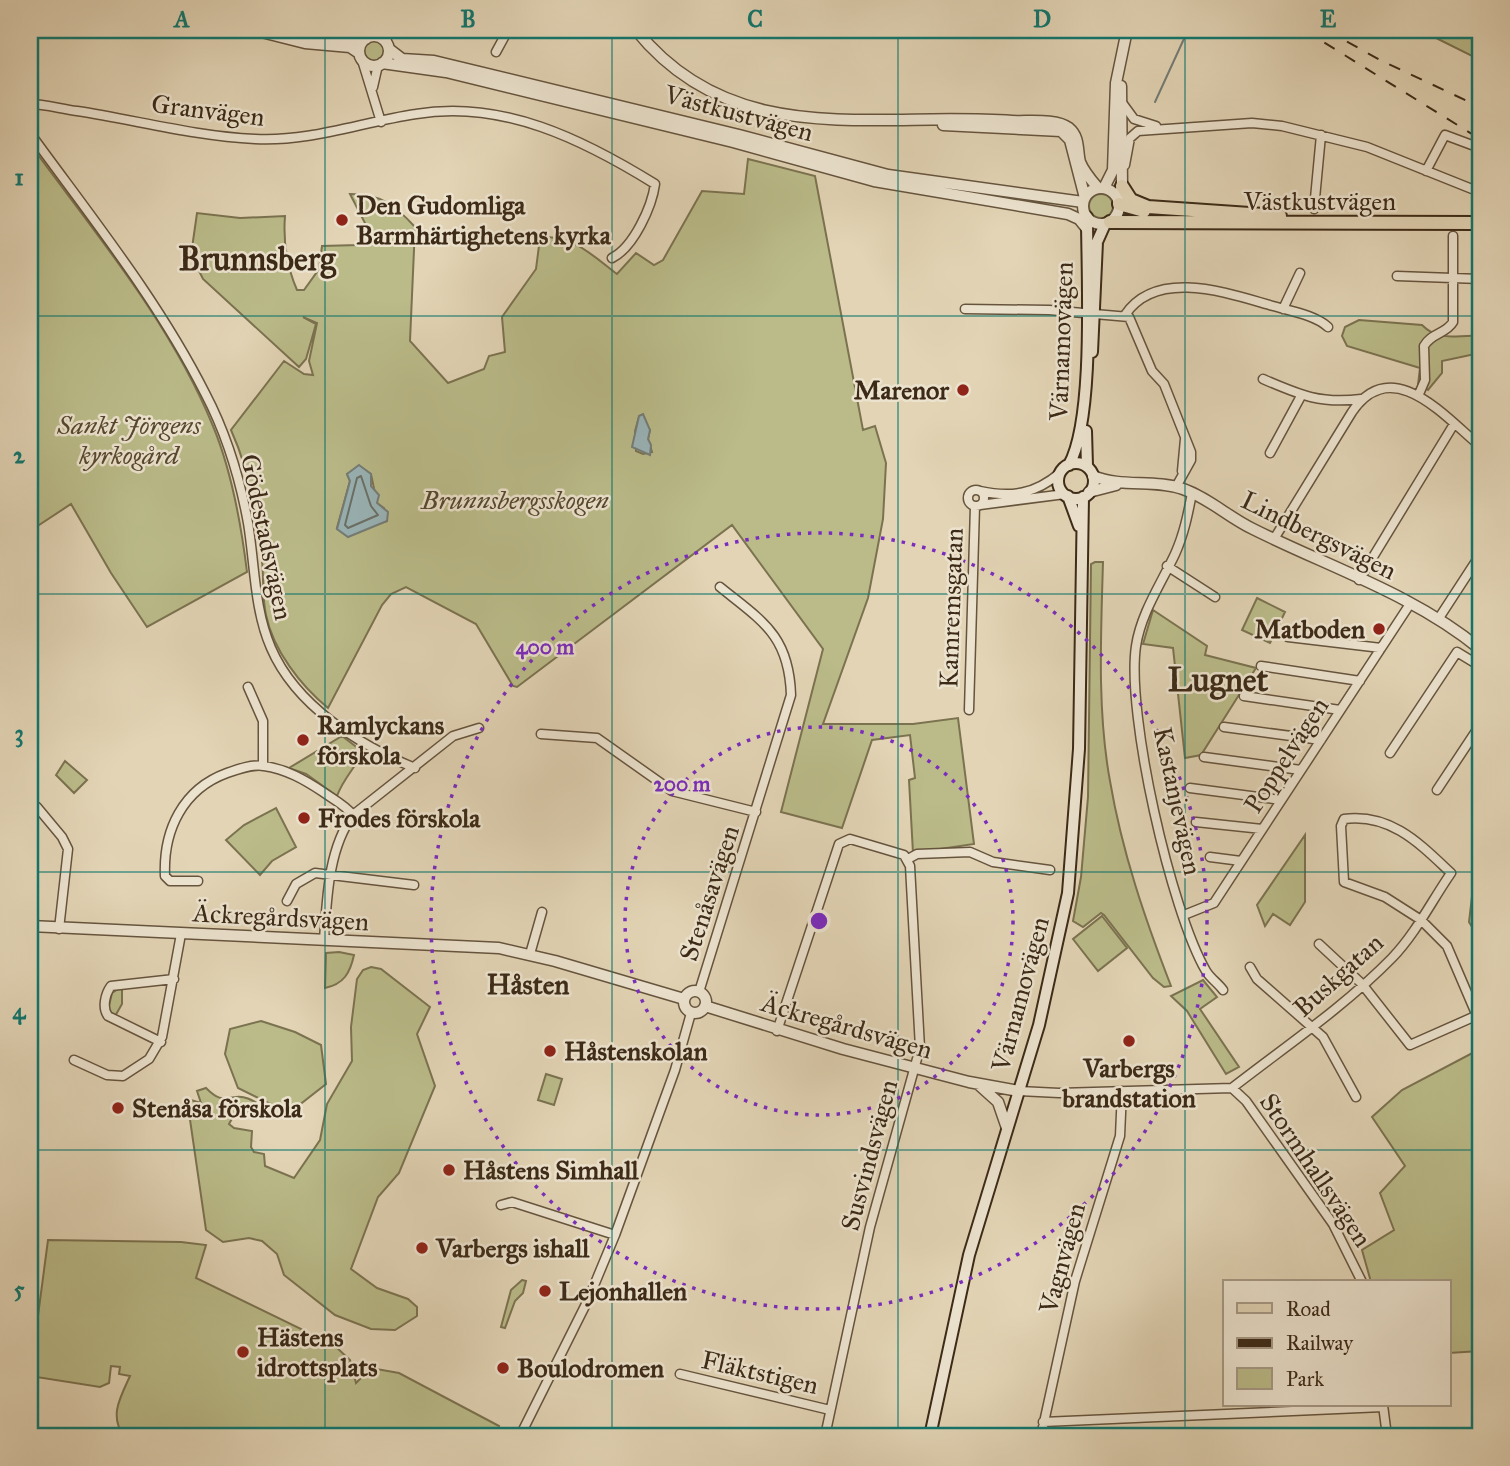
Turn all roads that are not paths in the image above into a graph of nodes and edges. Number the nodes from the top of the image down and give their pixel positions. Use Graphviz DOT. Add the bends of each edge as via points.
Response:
graph roads {
  1 [pos="254,30"];
  2 [pos="285,30"];
  3 [pos="386,30"];
  4 [pos="508,30"];
  5 [pos="636,30"];
  6 [pos="1127,30"];
  7 [pos="370,35"];
  8 [pos="388,47"];
  9 [pos="496,52"];
  10 [pos="361,56"];
  11 [pos="1120,61"];
  12 [pos="380,64"];
  13 [pos="373,87"];
  14 [pos="30,104"];
  15 [pos="1123,104"];
  16 [pos="879,119"];
  17 [pos="381,122"];
  18 [pos="1118,126"];
  19 [pos="1138,126"];
  20 [pos="30,133"];
  21 [pos="1321,135"];
  22 [pos="1480,148"];
  23 [pos="1426,171"];
  24 [pos="1123,181"];
  25 [pos="1101,188"];
  26 [pos="1480,189"];
  27 [pos="1084,200"];
  28 [pos="1119,203"];
  29 [pos="1023,206"];
  30 [pos="1314,209"];
  31 [pos="1175,210"];
  32 [pos="1086,216"];
  33 [pos="1480,216"];
  34 [pos="1131,221"];
  35 [pos="1108,223"];
  36 [pos="1480,223"];
  37 [pos="1087,229"];
  38 [pos="1453,236"];
  39 [pos="612,258"];
  40 [pos="1300,273"];
  41 [pos="1396,276"];
  42 [pos="1454,279"];
  43 [pos="1480,279"];
  44 [pos="1096,281"];
  45 [pos="965,309"];
  46 [pos="1283,309"];
  47 [pos="1090,313"];
  48 [pos="1125,315"];
  49 [pos="1328,327"];
  50 [pos="1263,379"];
  51 [pos="1419,394"];
  52 [pos="1301,396"];
  53 [pos="1361,399"];
  54 [pos="1454,424"];
  55 [pos="1480,446"];
  56 [pos="1270,453"];
  57 [pos="1065,469"];
  58 [pos="1090,471"];
  59 [pos="1130,483"];
  60 [pos="1176,487"];
  61 [pos="979,491"];
  62 [pos="1192,493"];
  63 [pos="1067,495"];
  64 [pos="1086,495"];
  65 [pos="978,506"];
  66 [pos="1274,539"];
  67 [pos="1082,553"];
  68 [pos="1480,555"];
  69 [pos="1167,566"];
  70 [pos="1359,580"];
  71 [pos="720,587"];
  72 [pos="1215,597"];
  73 [pos="1410,604"];
  74 [pos="1439,618"];
  75 [pos="1288,637"];
  76 [pos="1381,648"];
  77 [pos="1480,649"];
  78 [pos="1261,666"];
  79 [pos="1480,666"];
  80 [pos="1360,681"];
  81 [pos="248,687"];
  82 [pos="1244,696"];
  83 [pos="969,710"];
  84 [pos="1340,710"];
  85 [pos="1480,725"];
  86 [pos="1224,727"];
  87 [pos="479,728"];
  88 [pos="541,734"];
  89 [pos="1321,740"];
  90 [pos="1390,753"];
  91 [pos="1204,757"];
  92 [pos="263,766"];
  93 [pos="415,768"];
  94 [pos="1301,770"];
  95 [pos="1190,788"];
  96 [pos="1437,790"];
  97 [pos="1281,800"];
  98 [pos="37,807"];
  99 [pos="756,812"];
  100 [pos="353,815"];
  101 [pos="1196,822"];
  102 [pos="1262,830"];
  103 [pos="1210,857"];
  104 [pos="908,859"];
  105 [pos="1241,861"];
  106 [pos="1050,870"];
  107 [pos="332,874"];
  108 [pos="198,881"];
  109 [pos="414,885"];
  110 [pos="286,901"];
  111 [pos="542,912"];
  112 [pos="1184,915"];
  113 [pos="1421,920"];
  114 [pos="30,926"];
  115 [pos="59,929"];
  116 [pos="181,934"];
  117 [pos="325,936"];
  118 [pos="1320,944"];
  119 [pos="530,954"];
  120 [pos="1250,967"];
  121 [pos="174,979"];
  122 [pos="1362,984"];
  123 [pos="1223,990"];
  124 [pos="699,992"];
  125 [pos="684,999"];
  126 [pos="705,1006"];
  127 [pos="691,1013"];
  128 [pos="1479,1015"];
  129 [pos="1311,1028"];
  130 [pos="777,1031"];
  131 [pos="160,1042"];
  132 [pos="74,1060"];
  133 [pos="915,1067"];
  134 [pos="978,1084"];
  135 [pos="1232,1087"];
  136 [pos="1018,1091"];
  137 [pos="1122,1091"];
  138 [pos="1356,1097"];
  139 [pos="1007,1129"];
  140 [pos="501,1205"];
  141 [pos="615,1235"];
  142 [pos="1361,1280"];
  143 [pos="680,1374"];
  144 [pos="1383,1406"];
  145 [pos="830,1410"];
  146 [pos="1043,1422"];
  147 [pos="520,1436"];
  148 [pos="825,1436"];
  149 [pos="930,1436"];
  150 [pos="1041,1436"];
  151 [pos="1387,1436"];
  1 -- 10 [label="street" via="306,43 350,47"];
  2 -- 7 [label="street" via="323,39"];
  3 -- 8 [label="street"];
  4 -- 9 [label="street"];
  5 -- 16 [label="street" via="687,79 740,106 785,115"];
  6 -- 11 [label="street"];
  7 -- 8 [label="street, Västkustvägen"];
  7 -- 10 [label="street"];
  8 -- 12 [label="street"];
  8 -- 27 [label="street, Västkustvägen" via="402,59 433,61 888,175"];
  10 -- 12 [label="street, Västkustvägen" via="371,65"];
  10 -- 13 [label="street"];
  11 -- 15 [label="street"];
  11 -- 18 [label="street"];
  12 -- 13 [label="street"];
  12 -- 29 [label="street, Västkustvägen" via="446,72 874,181"];
  13 -- 17 [label="street"];
  14 -- 17 [label="street, Granvägen" via="251,139 320,134"];
  15 -- 18 [label="street"];
  15 -- 19 [label="street"];
  16 -- 25 [label="street" via="1063,125 1076,137 1081,164"];
  16 -- 27 [label="street" via="1061,131 1070,140"];
  17 -- 39 [label="street, Granvägen" via="433,111 520,119 655,184 653,198 629,241"];
  18 -- 19 [label="street"];
  18 -- 24 [label="street"];
  18 -- 25 [label="street" via="1113,170"];
  19 -- 21 [label="street" via="1252,123"];
  19 -- 24 [label="street" via="1130,138"];
  20 -- 93 [label="street, Gödestadsvägen" via="174,337 205,393 238,478 262,624 278,661 304,696 333,722"];
  21 -- 23 [label="street" via="1367,147"];
  21 -- 30 [label="street"];
  22 -- 23 [label="street" via="1445,135"];
  23 -- 26 [label="street"];
  24 -- 28 [label="street"];
  24 -- 31 [label="main road, Västkustvägen" via="1127,197 1138,204"];
  25 -- 27 [label="street"];
  25 -- 28 [label="street" via="1115,194"];
  27 -- 32 [label="street"];
  28 -- 31 [label="main road, Västkustvägen" via="1140,211"];
  28 -- 35 [label="street" via="1118,213"];
  29 -- 32 [label="street, Västkustvägen" via="1068,209"];
  29 -- 37 [label="street, Västkustvägen" via="1075,217"];
  31 -- 33 [label="main road, Västkustvägen" via="1301,217"];
  32 -- 35 [label="street" via="1093,222"];
  32 -- 37 [label="main road, Värnamovägen"];
  34 -- 35 [label="main road, Västkustvägen"];
  34 -- 36 [label="main road, Västkustvägen"];
  34 -- 44 [label="main road, Värnamovägen" via="1105,233"];
  35 -- 44 [label="main road, Värnamovägen" via="1097,242"];
  37 -- 47 [label="main road, Värnamovägen"];
  38 -- 42 [label="street"];
  40 -- 46 [label="street"];
  41 -- 42 [label="street"];
  42 -- 43 [label="street"];
  42 -- 51 [label="street" via="1453,322 1424,346 1426,375"];
  44 -- 47 [label="main road, Värnamovägen"];
  45 -- 47 [label="street"];
  46 -- 48 [label="street" via="1192,287 1153,295"];
  46 -- 49 [label="street"];
  47 -- 48 [label="street"];
  47 -- 57 [label="main road, Värnamovägen" via="1083,421 1076,450"];
  47 -- 58 [label="main road, Värnamovägen" via="1086,438"];
  48 -- 60 [label="street" via="1132,321 1152,370 1164,384 1185,439"];
  50 -- 52 [label="street"];
  51 -- 53 [label="street" via="1386,388"];
  51 -- 54 [label="street"];
  52 -- 53 [label="street" via="1325,401"];
  52 -- 56 [label="street"];
  53 -- 66 [label="street"];
  54 -- 55 [label="street"];
  54 -- 70 [label="street"];
  57 -- 58 [label="main road" via="1079,463"];
  57 -- 61 [label="street, Kamremsgatan" via="1038,489 1022,494"];
  57 -- 63 [label="main road" via="1059,485"];
  58 -- 59 [label="street, Lindbergsvägen"];
  58 -- 64 [label="main road"];
  59 -- 60 [label="street, Lindbergsvägen"];
  59 -- 64 [label="street, Lindbergsvägen"];
  60 -- 62 [label="street, Lindbergsvägen"];
  61 -- 65 [label="street" via="984,498"];
  61 -- 65 [label="street" via="968,496 970,504"];
  62 -- 66 [label="street, Lindbergsvägen"];
  62 -- 69 [label="street, Kastanjevägen" via="1181,539"];
  63 -- 64 [label="main road"];
  63 -- 65 [label="street, Kamremsgatan"];
  63 -- 67 [label="main road, Värnamovägen"];
  64 -- 67 [label="main road, Värnamovägen"];
  65 -- 83 [label="street, Kamremsgatan"];
  66 -- 70 [label="street, Lindbergsvägen"];
  67 -- 136 [label="main road, Värnamovägen" via="1074,854 1055,962"];
  68 -- 74 [label="street"];
  69 -- 72 [label="street"];
  69 -- 112 [label="street, Kastanjevägen" via="1139,634 1136,687 1152,801"];
  70 -- 73 [label="street, Lindbergsvägen"];
  71 -- 99 [label="street, Stenåsavägen" via="773,630 791,686 790,704"];
  73 -- 74 [label="street, Lindbergsvägen"];
  73 -- 76 [label="street, Poppelvägen"];
  74 -- 77 [label="street, Lindbergsvägen"];
  75 -- 76 [label="street"];
  76 -- 80 [label="street, Poppelvägen"];
  78 -- 80 [label="street"];
  79 -- 90 [label="street" via="1457,652"];
  80 -- 84 [label="street, Poppelvägen"];
  81 -- 92 [label="street" via="264,721"];
  82 -- 84 [label="street"];
  84 -- 89 [label="street, Poppelvägen"];
  85 -- 96 [label="street"];
  86 -- 89 [label="street"];
  87 -- 93 [label="street" via="453,736"];
  88 -- 99 [label="street" via="597,738 672,791"];
  89 -- 94 [label="street, Poppelvägen"];
  91 -- 94 [label="street"];
  92 -- 100 [label="street" via="304,780"];
  92 -- 108 [label="street" via="233,770 205,783 175,818 165,876 175,882"];
  93 -- 100 [label="street"];
  94 -- 97 [label="street, Poppelvägen"];
  95 -- 97 [label="street"];
  97 -- 102 [label="street, Poppelvägen"];
  98 -- 115 [label="street" via="68,849"];
  99 -- 124 [label="street, Stenåsavägen"];
  100 -- 107 [label="street" via="339,836"];
  101 -- 102 [label="street"];
  102 -- 105 [label="street, Poppelvägen"];
  103 -- 105 [label="street"];
  104 -- 106 [label="street" via="917,854 970,852 993,862"];
  104 -- 130 [label="street" via="850,839 839,844"];
  104 -- 133 [label="street, Susvindsvägen" via="919,1031"];
  105 -- 112 [label="street, Poppelvägen" via="1214,903"];
  107 -- 109 [label="street"];
  107 -- 110 [label="street" via="303,877"];
  107 -- 117 [label="street"];
  111 -- 119 [label="street"];
  112 -- 123 [label="street, Kastanjevägen" via="1207,974"];
  113 -- 113 [label="street, Buskgatan" via="1451,873 1396,826 1345,819 1341,826 1344,882 1385,897"];
  113 -- 122 [label="street, Buskgatan" via="1392,958"];
  113 -- 128 [label="street" via="1447,946"];
  114 -- 115 [label="street, Äckregårdsvägen"];
  115 -- 116 [label="street, Äckregårdsvägen"];
  116 -- 117 [label="street, Äckregårdsvägen"];
  116 -- 121 [label="street"];
  117 -- 119 [label="street, Äckregårdsvägen"];
  118 -- 122 [label="street"];
  119 -- 125 [label="street, Äckregårdsvägen"];
  120 -- 129 [label="street" via="1257,979"];
  121 -- 131 [label="street"];
  121 -- 131 [label="street" via="117,984 107,994 108,1016"];
  122 -- 128 [label="street" via="1410,1045"];
  122 -- 129 [label="street, Buskgatan"];
  124 -- 125 [label="street" via="690,992"];
  124 -- 126 [label="street"];
  125 -- 127 [label="street"];
  126 -- 127 [label="street" via="699,1013"];
  126 -- 130 [label="street, Äckregårdsvägen"];
  127 -- 141 [label="street"];
  129 -- 135 [label="street, Buskgatan"];
  129 -- 138 [label="street" via="1332,1049"];
  130 -- 133 [label="street, Äckregårdsvägen"];
  131 -- 132 [label="street" via="144,1063 123,1076"];
  133 -- 134 [label="street, Äckregårdsvägen"];
  133 -- 145 [label="street, Susvindsvägen" via="870,1227"];
  134 -- 136 [label="street, Äckregårdsvägen"];
  134 -- 139 [label="street" via="998,1102"];
  135 -- 137 [label="street, Stormhallsvägen"];
  135 -- 142 [label="street, Stormhallsvägen" via="1333,1224"];
  136 -- 137 [label="street, Stormhallsvägen"];
  136 -- 139 [label="main road, Värnamovägen"];
  137 -- 146 [label="street, Vagnvägen" via="1119,1136 1076,1281"];
  139 -- 149 [label="main road, Värnamovägen" via="966,1267"];
  140 -- 141 [label="street" via="512,1202"];
  141 -- 147 [label="street"];
  143 -- 145 [label="street, Fläktstigen"];
  144 -- 146 [label="street"];
  144 -- 151 [label="street"];
  145 -- 148 [label="street, Susvindsvägen"];
  146 -- 150 [label="street, Vagnvägen"];
}
